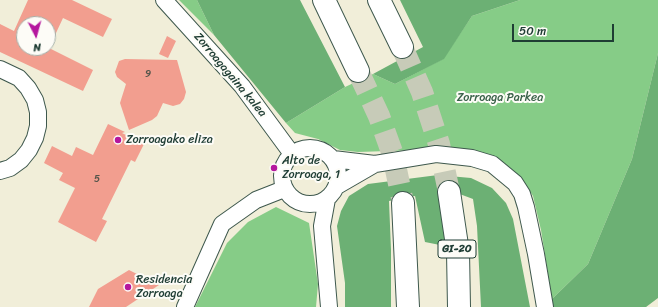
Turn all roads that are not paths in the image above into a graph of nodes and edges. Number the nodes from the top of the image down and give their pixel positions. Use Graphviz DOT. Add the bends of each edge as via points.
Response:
graph roads {
  1 [pos="164,0"];
  2 [pos="324,0"];
  3 [pos="379,0"];
  4 [pos="402,46"];
  5 [pos="0,69"];
  6 [pos="358,71"];
  7 [pos="292,154"];
  8 [pos="333,159"];
  9 [pos="375,164"];
  10 [pos="0,171"];
  11 [pos="337,186"];
  12 [pos="284,189"];
  13 [pos="449,192"];
  14 [pos="327,199"];
  15 [pos="403,203"];
  16 [pos="304,204"];
  17 [pos="322,226"];
  18 [pos="185,307"];
  19 [pos="329,307"];
  20 [pos="408,307"];
  21 [pos="459,307"];
  22 [pos="544,307"];
  1 -- 7 [label="street, Zorroagagaina kalea" via="242,86"];
  2 -- 6 [label="highway"];
  3 -- 4 [label="highway"];
  5 -- 10 [label="street" via="19,78 28,88 35,100 38,126 36,138 21,160"];
  7 -- 8 [label="street" via="306,148 315,148"];
  7 -- 12 [label="street" via="282,170"];
  8 -- 9 [label="street"];
  8 -- 11 [label="street" via="338,172"];
  9 -- 11 [label="street"];
  9 -- 22 [label="street" via="436,154 454,155 492,164 505,174 522,194 526,207"];
  11 -- 14 [label="street"];
  12 -- 16 [label="street" via="296,201"];
  12 -- 18 [label="street" via="256,200 222,224"];
  13 -- 21 [label="highway, GI-20" via="458,252"];
  14 -- 16 [label="street" via="320,203"];
  14 -- 17 [label="street"];
  15 -- 20 [label="highway"];
  16 -- 17 [label="street"];
  17 -- 19 [label="street"];
}
